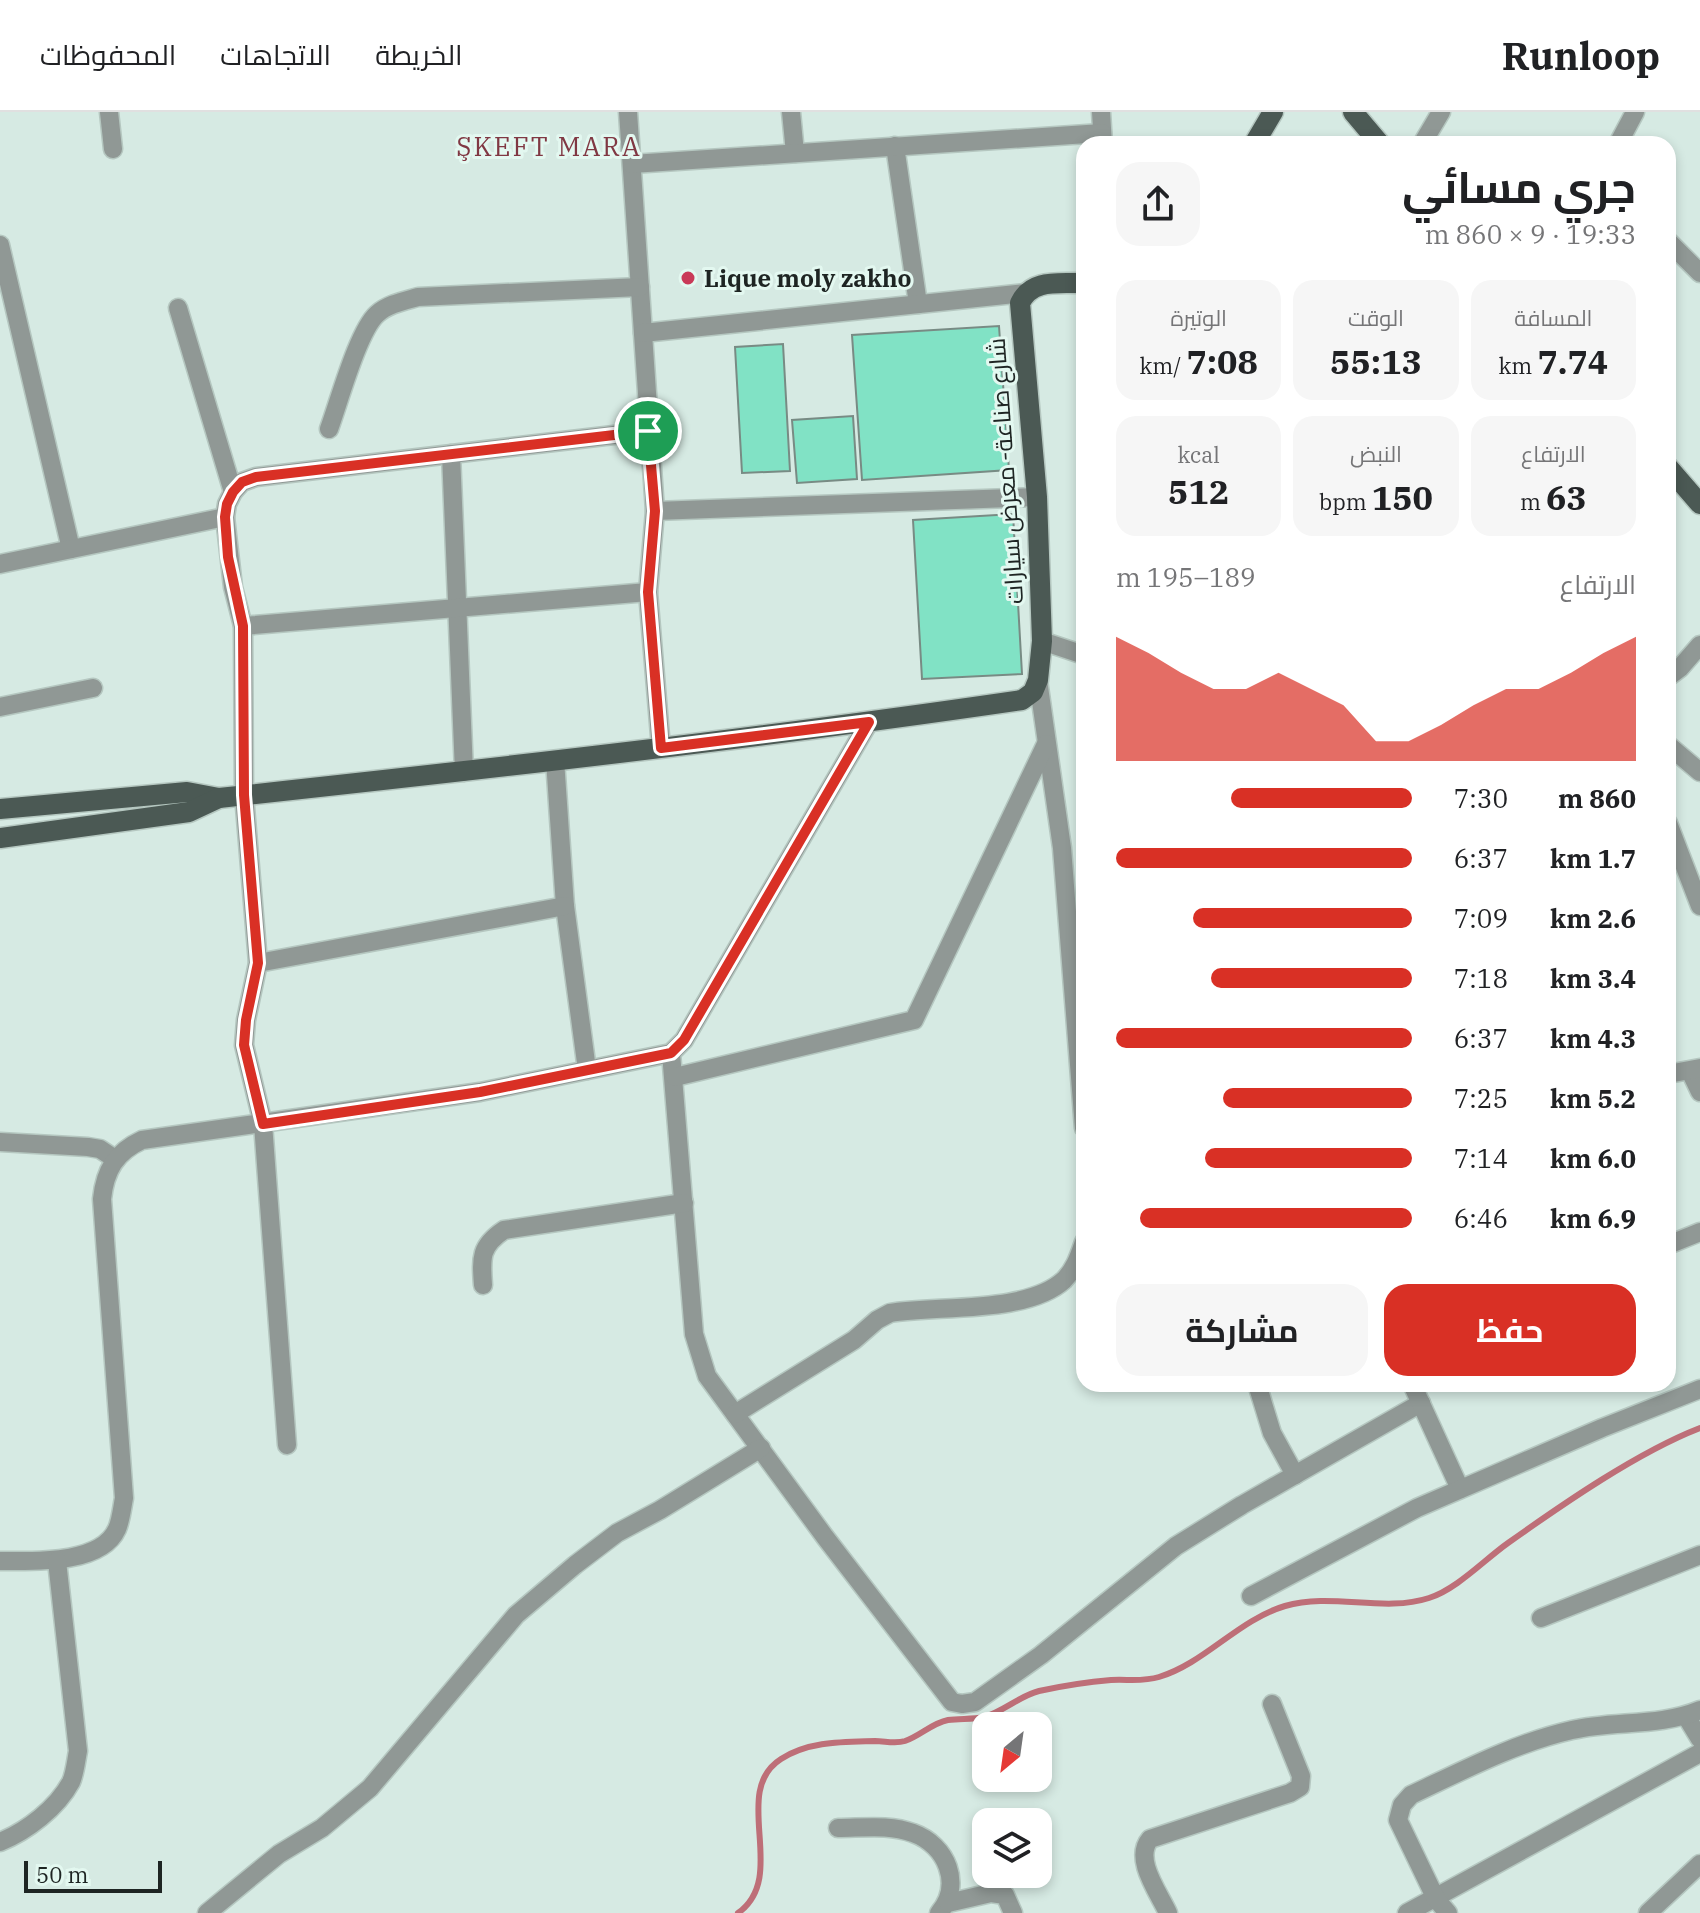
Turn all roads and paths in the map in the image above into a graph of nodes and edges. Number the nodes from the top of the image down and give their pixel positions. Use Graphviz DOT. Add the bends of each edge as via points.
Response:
graph roads {
  1 [pos="109,112"];
  2 [pos="628,112"];
  3 [pos="791,112"];
  4 [pos="1101,112"];
  5 [pos="1353,112"];
  6 [pos="1441,112"];
  7 [pos="1635,112"];
  8 [pos="1102,136"];
  9 [pos="1373,136"];
  10 [pos="1427,136"];
  11 [pos="1622,136"];
  12 [pos="1076,139"];
  13 [pos="895,146"];
  14 [pos="113,149"];
  15 [pos="795,153"];
  16 [pos="632,164"];
  17 [pos="0,245"];
  18 [pos="1676,249"];
  19 [pos="1700,273"];
  20 [pos="4,278"];
  21 [pos="1076,283"];
  22 [pos="640,287"];
  23 [pos="1025,293"];
  24 [pos="918,304"];
  25 [pos="178,308"];
  26 [pos="643,333"];
  27 [pos="329,429"];
  28 [pos="648,431"];
  29 [pos="451,454"];
  30 [pos="1676,476"];
  31 [pos="233,492"];
  32 [pos="1037,497"];
  33 [pos="1700,504"];
  34 [pos="655,511"];
  35 [pos="225,517"];
  36 [pos="71,549"];
  37 [pos="0,564"];
  38 [pos="648,592"];
  39 [pos="458,609"];
  40 [pos="243,626"];
  41 [pos="1042,641"];
  42 [pos="1700,645"];
  43 [pos="1076,652"];
  44 [pos="1676,671"];
  45 [pos="1038,680"];
  46 [pos="93,688"];
  47 [pos="0,707"];
  48 [pos="869,722"];
  49 [pos="1046,744"];
  50 [pos="661,748"];
  51 [pos="1676,752"];
  52 [pos="555,760"];
  53 [pos="464,772"];
  54 [pos="1700,772"];
  55 [pos="244,795"];
  56 [pos="219,798"];
  57 [pos="0,809"];
  58 [pos="0,838"];
  59 [pos="1676,844"];
  60 [pos="565,906"];
  61 [pos="1700,906"];
  62 [pos="258,963"];
  63 [pos="1076,1026"];
  64 [pos="671,1053"];
  65 [pos="587,1070"];
  66 [pos="1695,1070"];
  67 [pos="675,1077"];
  68 [pos="1700,1092"];
  69 [pos="263,1124"];
  70 [pos="0,1142"];
  71 [pos="115,1159"];
  72 [pos="684,1203"];
  73 [pos="1700,1232"];
  74 [pos="1676,1242"];
  75 [pos="1076,1263"];
  76 [pos="483,1285"];
  77 [pos="1700,1389"];
  78 [pos="1259,1392"];
  79 [pos="1416,1392"];
  80 [pos="1421,1403"];
  81 [pos="735,1414"];
  82 [pos="287,1445"];
  83 [pos="761,1448"];
  84 [pos="1295,1475"];
  85 [pos="1460,1489"];
  86 [pos="1700,1555"];
  87 [pos="0,1561"];
  88 [pos="57,1561"];
  89 [pos="1251,1596"];
  90 [pos="1541,1618"];
  91 [pos="1272,1704"];
  92 [pos="1693,1713"];
  93 [pos="1700,1739"];
  94 [pos="1700,1753"];
  95 [pos="838,1828"];
  96 [pos="0,1842"];
  97 [pos="1700,1864"];
  98 [pos="1442,1906"];
  99 [pos="944,1908"];
  100 [pos="207,1913"];
  101 [pos="1013,1913"];
  102 [pos="1168,1913"];
  103 [pos="1407,1913"];
  104 [pos="1648,1913"];
  1 -- 14 [label="street"];
  2 -- 16 [label="street"];
  3 -- 15 [label="street"];
  4 -- 8 [label="street"];
  5 -- 9 [label="main road"];
  6 -- 10 [label="street"];
  7 -- 11 [label="street"];
  12 -- 13 [label="street"];
  13 -- 15 [label="street"];
  13 -- 24 [label="street"];
  15 -- 16 [label="street"];
  16 -- 22 [label="street"];
  17 -- 20 [label="street"];
  18 -- 19 [label="street"];
  20 -- 36 [label="street"];
  21 -- 23 [label="main road" via="1041,284"];
  22 -- 26 [label="street"];
  22 -- 27 [label="street" via="418,297 392,305 365,329"];
  23 -- 24 [label="street"];
  23 -- 32 [label="main road, شارع صناعة- معرض سيارات" via="1019,314"];
  24 -- 26 [label="street"];
  25 -- 31 [label="street"];
  26 -- 28 [label="street"];
  28 -- 29 [label="street"];
  28 -- 34 [label="street"];
  29 -- 31 [label="street" via="256,477"];
  29 -- 39 [label="street"];
  30 -- 33 [label="main road"];
  31 -- 35 [label="street"];
  32 -- 34 [label="street"];
  32 -- 41 [label="main road, شارع صناعة- معرض سيارات"];
  34 -- 38 [label="street"];
  35 -- 36 [label="street"];
  35 -- 40 [label="street"];
  36 -- 37 [label="street"];
  38 -- 39 [label="street"];
  38 -- 50 [label="street"];
  39 -- 40 [label="street"];
  39 -- 53 [label="street"];
  40 -- 55 [label="street"];
  41 -- 43 [label="street"];
  41 -- 45 [label="main road, شارع صناعة- معرض سيارات"];
  42 -- 44 [label="street"];
  45 -- 48 [label="main road" via="1022,700"];
  45 -- 49 [label="street"];
  46 -- 47 [label="street"];
  48 -- 50 [label="main road"];
  48 -- 64 [label="street" via="684,1040"];
  49 -- 63 [label="street" via="1062,848"];
  49 -- 67 [label="street" via="914,1020"];
  50 -- 52 [label="main road"];
  51 -- 54 [label="street"];
  52 -- 53 [label="main road"];
  52 -- 60 [label="street"];
  53 -- 55 [label="main road"];
  55 -- 56 [label="main road"];
  55 -- 62 [label="street"];
  56 -- 57 [label="main road" via="187,792"];
  56 -- 58 [label="main road" via="189,812"];
  59 -- 61 [label="street"];
  60 -- 62 [label="street"];
  60 -- 65 [label="street"];
  62 -- 69 [label="street" via="244,1045"];
  64 -- 65 [label="street"];
  64 -- 67 [label="street"];
  65 -- 69 [label="street" via="480,1092"];
  66 -- 68 [label="street"];
  67 -- 72 [label="street"];
  69 -- 71 [label="street" via="142,1140"];
  69 -- 82 [label="street"];
  70 -- 71 [label="street" via="88,1147"];
  71 -- 88 [label="street" via="102,1199 124,1498 117,1531 96,1549"];
  72 -- 76 [label="street" via="504,1230 484,1251"];
  72 -- 81 [label="street" via="694,1334 707,1376"];
  73 -- 74 [label="street"];
  75 -- 81 [label="street" via="1062,1282 1007,1303 890,1313"];
  77 -- 85 [label="street"];
  78 -- 84 [label="street" via="1272,1433"];
  79 -- 80 [label="street"];
  80 -- 84 [label="street"];
  80 -- 85 [label="street"];
  81 -- 83 [label="street"];
  83 -- 84 [label="street" via="952,1702 962,1704 975,1702 1041,1655 1176,1546"];
  83 -- 100 [label="street" via="617,1533 575,1565 516,1615 370,1788"];
  85 -- 89 [label="street"];
  86 -- 90 [label="street"];
  87 -- 88 [label="street"];
  88 -- 96 [label="street" via="78,1751 72,1779 58,1802"];
  91 -- 102 [label="street" via="1301,1776 1300,1787 1150,1839 1144,1861"];
  92 -- 93 [label="street"];
  92 -- 98 [label="street" via="1576,1729 1526,1742 1411,1795 1398,1820"];
  94 -- 98 [label="street"];
  95 -- 99 [label="street" via="916,1833 938,1850 951,1871"];
  97 -- 104 [label="street"];
  98 -- 103 [label="street"];
  99 -- 101 [label="street" via="991,1893 1005,1895"];
}
